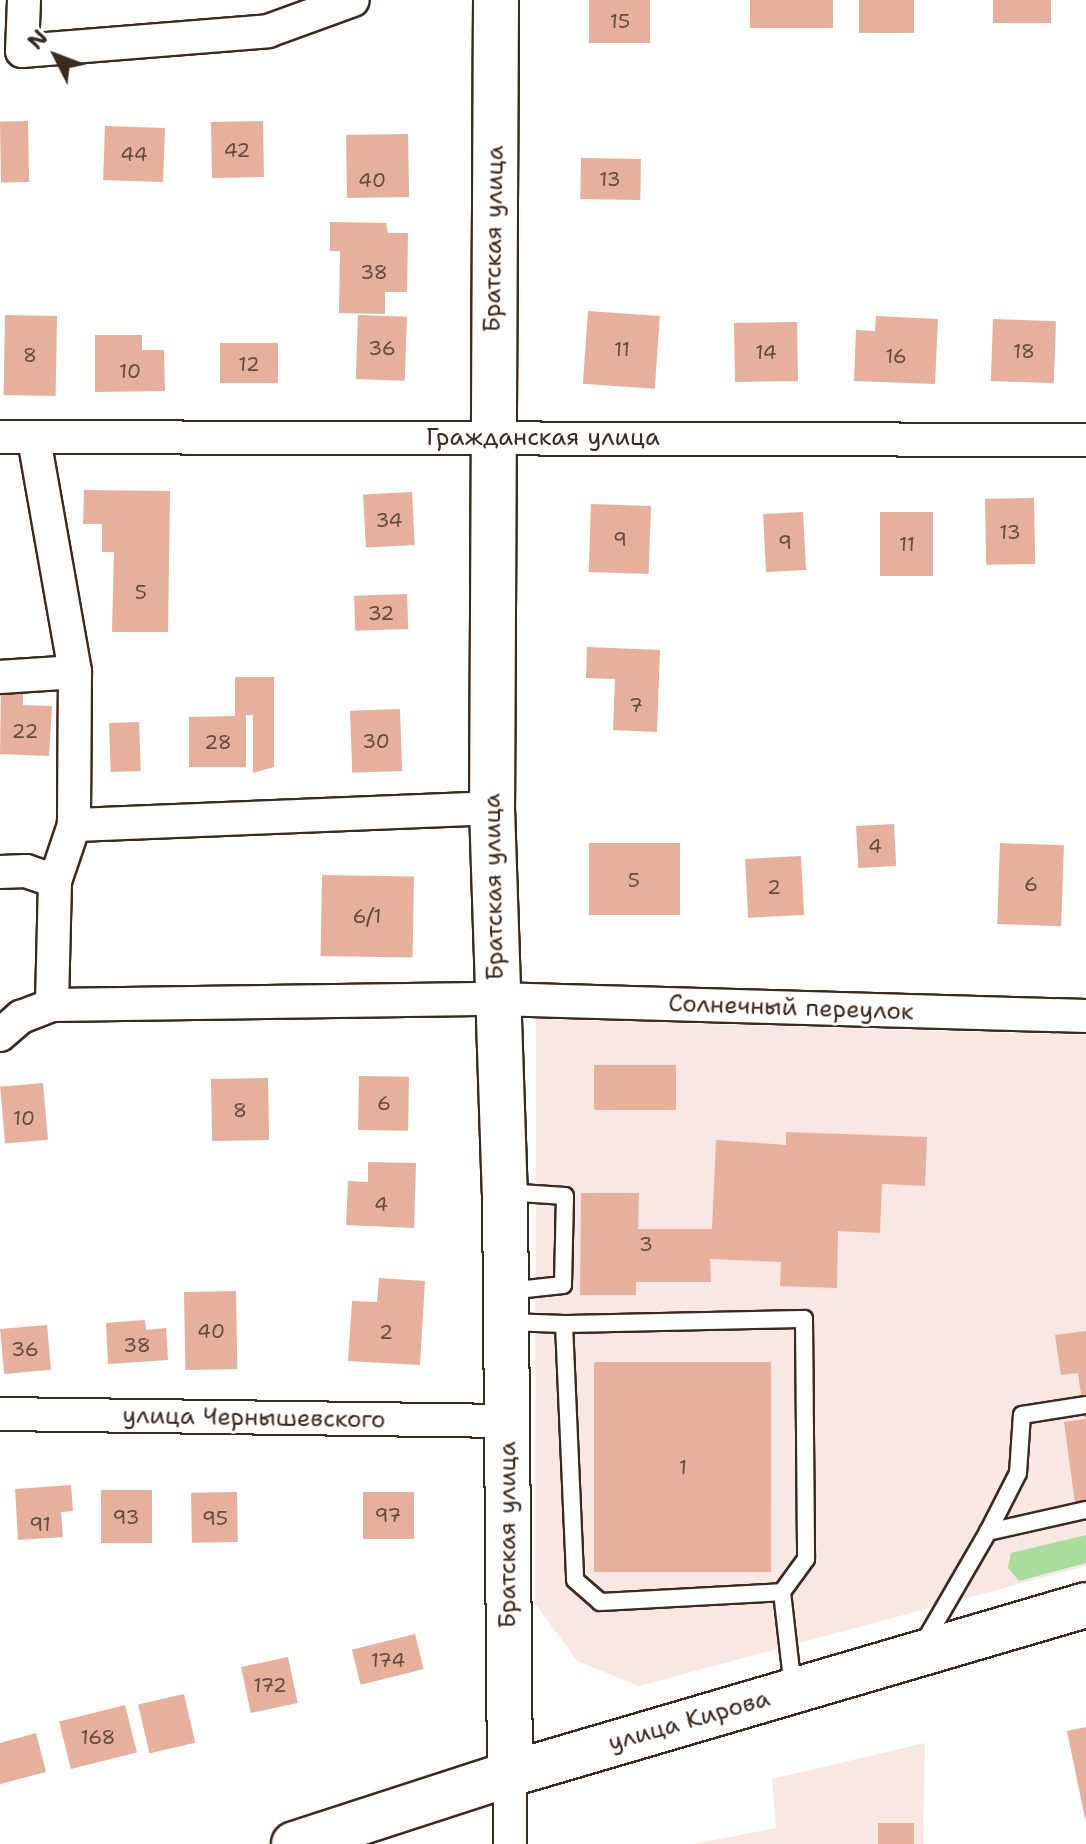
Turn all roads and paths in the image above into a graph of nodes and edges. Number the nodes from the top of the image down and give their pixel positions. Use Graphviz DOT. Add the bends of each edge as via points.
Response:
graph roads {
  1 [pos="24,0"];
  2 [pos="353,0"];
  3 [pos="496,0"];
  4 [pos="11,59"];
  5 [pos="0,437"];
  6 [pos="492,437"];
  7 [pos="34,439"];
  8 [pos="1086,440"];
  9 [pos="75,672"];
  10 [pos="0,677"];
  11 [pos="492,808"];
  12 [pos="74,825"];
  13 [pos="0,872"];
  14 [pos="55,881"];
  15 [pos="496,999"];
  16 [pos="52,1005"];
  17 [pos="1086,1016"];
  18 [pos="0,1035"];
  19 [pos="505,1192"];
  20 [pos="506,1307"];
  21 [pos="564,1324"];
  22 [pos="1086,1405"];
  23 [pos="0,1414"];
  24 [pos="508,1421"];
  25 [pos="1086,1510"];
  26 [pos="988,1532"];
  27 [pos="782,1592"];
  28 [pos="1086,1605"];
  29 [pos="918,1654"];
  30 [pos="793,1690"];
  31 [pos="510,1774"];
  32 [pos="294,1844"];
  33 [pos="510,1844"];
  1 -- 4 [label="street"];
  2 -- 4 [label="street" via="268,31"];
  3 -- 6 [label="main road, Братская улица"];
  5 -- 7 [label="street, Гражданская улица"];
  6 -- 7 [label="street, Гражданская улица"];
  6 -- 8 [label="street, Гражданская улица"];
  6 -- 11 [label="main road, Братская улица"];
  7 -- 9 [label="street"];
  9 -- 10 [label="street"];
  9 -- 12 [label="street"];
  11 -- 12 [label="street"];
  11 -- 15 [label="main road, Братская улица"];
  12 -- 14 [label="street"];
  13 -- 14 [label="street" via="26,871"];
  14 -- 16 [label="street"];
  15 -- 16 [label="street, Солнечный переулок"];
  15 -- 17 [label="street, Солнечный переулок"];
  15 -- 19 [label="main road, Братская улица"];
  16 -- 18 [label="street" via="21,1017"];
  19 -- 20 [label="main road, Братская улица"];
  19 -- 20 [label="lane" via="565,1196 563,1285"];
  20 -- 21 [label="lane"];
  20 -- 24 [label="main road, Братская улица"];
  21 -- 27 [label="lane" via="575,1580 600,1602"];
  21 -- 27 [label="lane" via="804,1319 806,1559"];
  22 -- 26 [label="lane" via="1022,1415 1018,1473"];
  23 -- 24 [label="street, улица Чернышевского"];
  24 -- 31 [label="main road, Братская улица"];
  25 -- 26 [label="lane"];
  26 -- 29 [label="lane"];
  27 -- 30 [label="lane"];
  28 -- 29 [label="main road, улица Кирова"];
  29 -- 30 [label="main road, улица Кирова"];
  30 -- 31 [label="main road, улица Кирова"];
  31 -- 32 [label="main road, улица Кирова"];
  31 -- 33 [label="street"];
}
